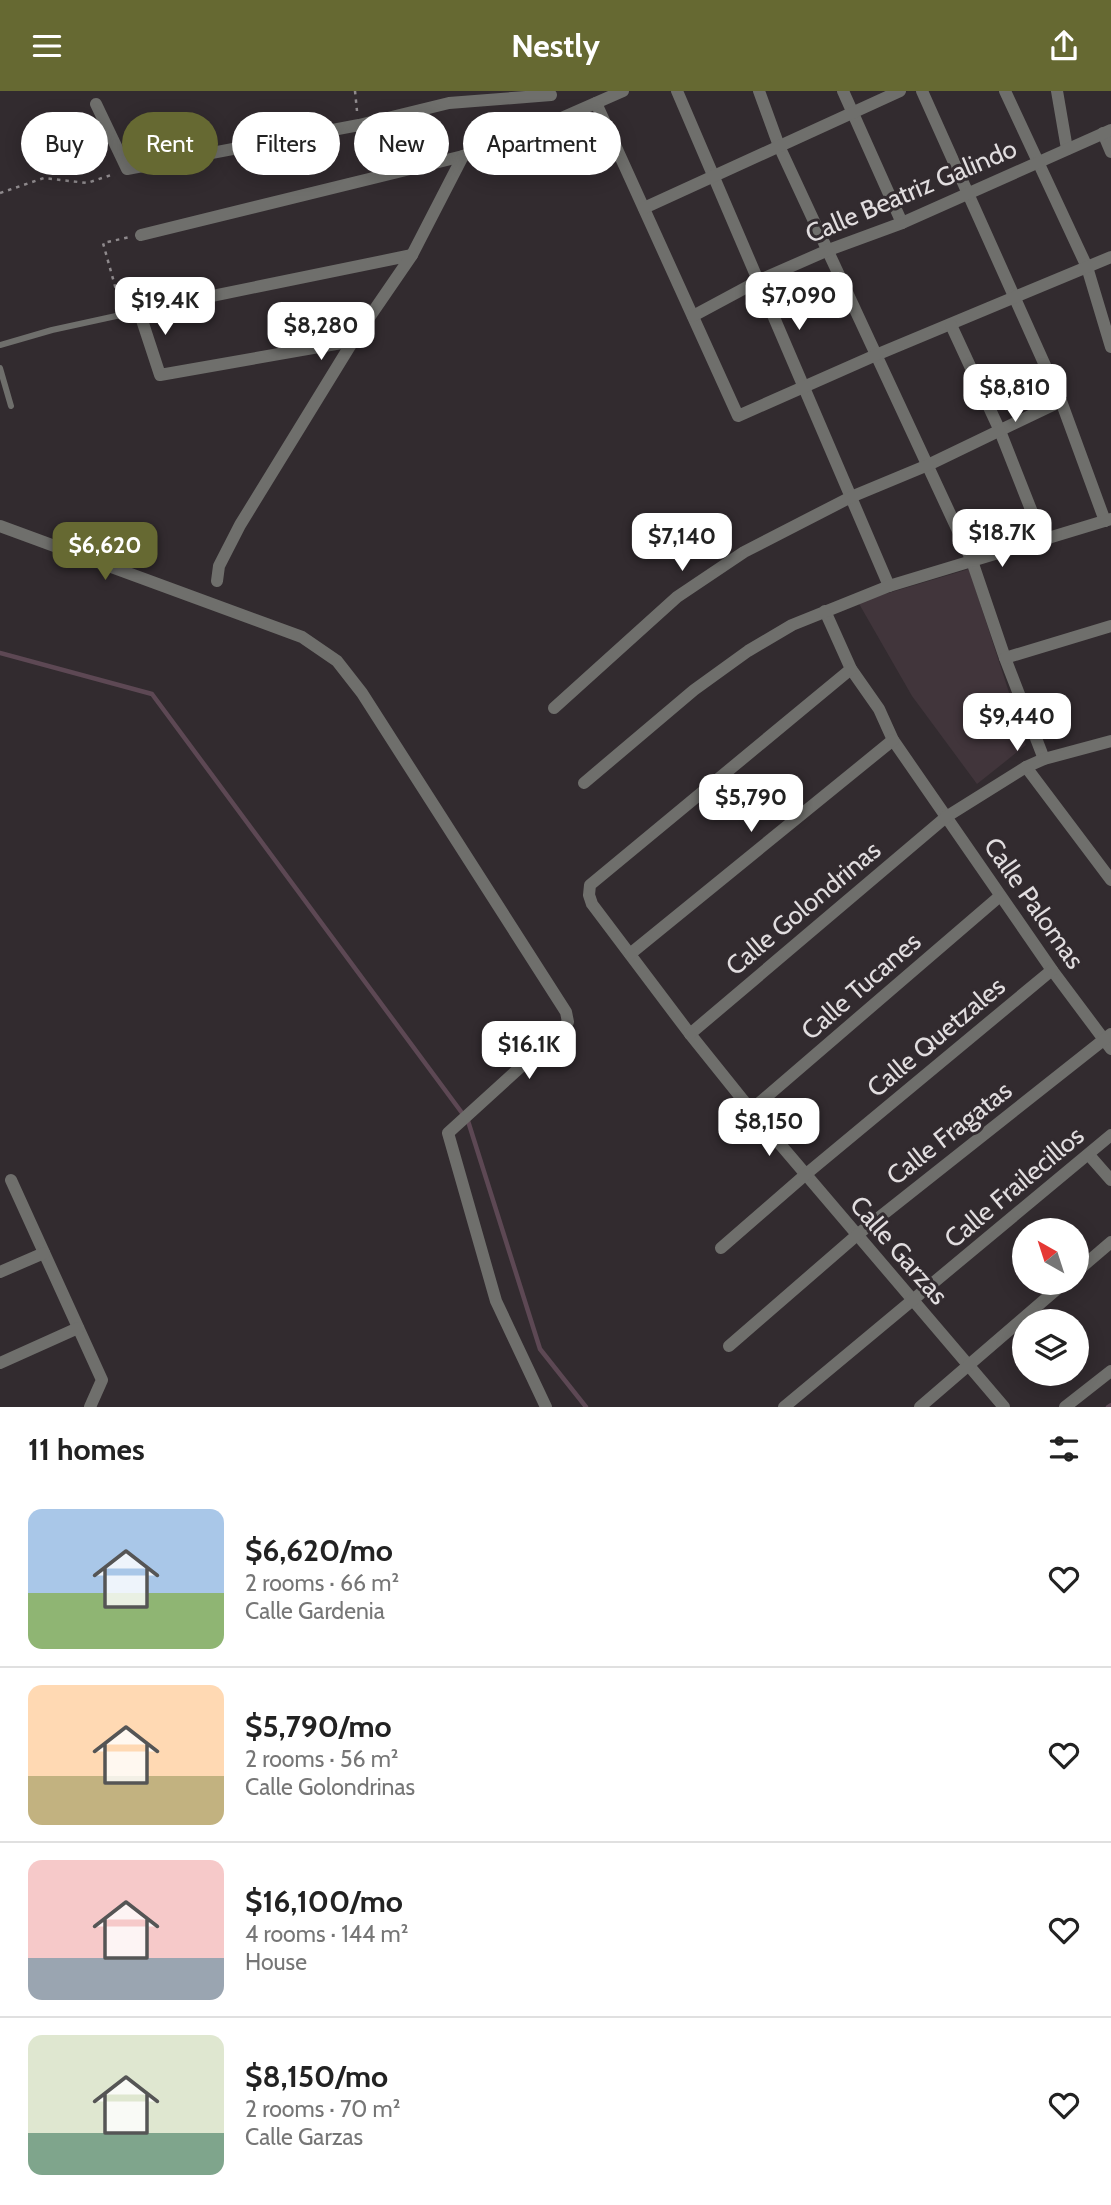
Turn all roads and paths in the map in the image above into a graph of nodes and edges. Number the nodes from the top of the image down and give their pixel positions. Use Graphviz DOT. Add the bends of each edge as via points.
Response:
graph roads {
  1 [pos="355,91"];
  2 [pos="623,91"];
  3 [pos="677,91"];
  4 [pos="760,91"];
  5 [pos="843,91"];
  6 [pos="900,91"];
  7 [pos="922,91"];
  8 [pos="1005,91"];
  9 [pos="1057,91"];
  10 [pos="551,93"];
  11 [pos="448,97"];
  12 [pos="596,103"];
  13 [pos="96,104"];
  14 [pos="357,112"];
  15 [pos="400,112"];
  16 [pos="555,112"];
  17 [pos="575,112"];
  18 [pos="852,113"];
  19 [pos="354,126"];
  20 [pos="1107,131"];
  21 [pos="779,146"];
  22 [pos="1067,149"];
  23 [pos="218,152"];
  24 [pos="1111,152"];
  25 [pos="463,156"];
  26 [pos="122,159"];
  27 [pos="1037,162"];
  28 [pos="122,171"];
  29 [pos="714,176"];
  30 [pos="0,194"];
  31 [pos="966,194"];
  32 [pos="644,208"];
  33 [pos="902,223"];
  34 [pos="141,235"];
  35 [pos="826,251"];
  36 [pos="412,255"];
  37 [pos="1107,259"];
  38 [pos="1087,267"];
  39 [pos="760,280"];
  40 [pos="1015,297"];
  41 [pos="139,311"];
  42 [pos="123,314"];
  43 [pos="693,316"];
  44 [pos="951,325"];
  45 [pos="353,341"];
  46 [pos="0,345"];
  47 [pos="1111,346"];
  48 [pos="876,355"];
  49 [pos="0,368"];
  50 [pos="804,388"];
  51 [pos="1061,401"];
  52 [pos="11,406"];
  53 [pos="1000,431"];
  54 [pos="928,465"];
  55 [pos="851,497"];
  56 [pos="1108,520"];
  57 [pos="0,526"];
  58 [pos="1043,540"];
  59 [pos="972,561"];
  60 [pos="217,580"];
  61 [pos="889,586"];
  62 [pos="825,611"];
  63 [pos="1111,626"];
  64 [pos="1005,658"];
  65 [pos="851,669"];
  66 [pos="554,709"];
  67 [pos="893,740"];
  68 [pos="1111,741"];
  69 [pos="1044,759"];
  70 [pos="1026,767"];
  71 [pos="584,783"];
  72 [pos="946,817"];
  73 [pos="1105,863"];
  74 [pos="1111,880"];
  75 [pos="1000,896"];
  76 [pos="630,954"];
  77 [pos="1052,970"];
  78 [pos="690,1034"];
  79 [pos="1109,1041"];
  80 [pos="751,1110"];
  81 [pos="1111,1135"];
  82 [pos="1088,1155"];
  83 [pos="805,1175"];
  84 [pos="11,1180"];
  85 [pos="1111,1180"];
  86 [pos="857,1235"];
  87 [pos="1111,1242"];
  88 [pos="721,1248"];
  89 [pos="44,1253"];
  90 [pos="1089,1261"];
  91 [pos="0,1272"];
  92 [pos="1050,1295"];
  93 [pos="912,1300"];
  94 [pos="78,1328"];
  95 [pos="729,1346"];
  96 [pos="0,1363"];
  97 [pos="968,1365"];
  98 [pos="1111,1371"];
  99 [pos="90,1407"];
  100 [pos="546,1407"];
  101 [pos="785,1407"];
  102 [pos="920,1407"];
  103 [pos="1004,1407"];
  104 [pos="1065,1407"];
  1 -- 14 [label="path"];
  2 -- 12 [label="street"];
  3 -- 29 [label="street"];
  4 -- 21 [label="street"];
  5 -- 18 [label="street"];
  6 -- 18 [label="street"];
  7 -- 31 [label="street"];
  8 -- 27 [label="street"];
  9 -- 22 [label="street"];
  10 -- 11 [label="street"];
  10 -- 16 [label="street"];
  11 -- 15 [label="street"];
  12 -- 17 [label="street"];
  12 -- 32 [label="street"];
  13 -- 26 [label="street"];
  18 -- 21 [label="street"];
  18 -- 33 [label="street"];
  19 -- 23 [label="street"];
  20 -- 22 [label="street, Calle Beatriz Galindo"];
  20 -- 24 [label="street"];
  21 -- 29 [label="street"];
  21 -- 35 [label="street"];
  22 -- 27 [label="street, Calle Beatriz Galindo"];
  25 -- 34 [label="street"];
  25 -- 36 [label="street"];
  27 -- 31 [label="street, Calle Beatriz Galindo"];
  27 -- 38 [label="street"];
  28 -- 30 [label="path" via="87,183 44,178"];
  29 -- 32 [label="street"];
  29 -- 39 [label="street"];
  31 -- 33 [label="street, Calle Beatriz Galindo"];
  31 -- 40 [label="street"];
  32 -- 43 [label="street"];
  33 -- 35 [label="street, Calle Beatriz Galindo"];
  34 -- 42 [label="path" via="103,243"];
  35 -- 39 [label="street, Calle Beatriz Galindo"];
  35 -- 48 [label="street"];
  36 -- 41 [label="street"];
  36 -- 45 [label="street"];
  37 -- 38 [label="street"];
  38 -- 40 [label="street"];
  38 -- 47 [label="street"];
  39 -- 43 [label="street, Calle Beatriz Galindo"];
  39 -- 50 [label="street"];
  40 -- 44 [label="street"];
  40 -- 51 [label="street"];
  41 -- 42 [label="lane"];
  41 -- 45 [label="street" via="160,375"];
  42 -- 46 [label="lane"];
  43 -- 50 [label="street" via="738,416"];
  44 -- 48 [label="street"];
  44 -- 53 [label="street"];
  45 -- 60 [label="street" via="240,525 219,566"];
  48 -- 50 [label="street"];
  48 -- 54 [label="street"];
  49 -- 52 [label="lane"];
  50 -- 55 [label="street"];
  51 -- 53 [label="street"];
  51 -- 56 [label="street"];
  53 -- 54 [label="street"];
  53 -- 58 [label="street"];
  54 -- 55 [label="street"];
  54 -- 59 [label="street"];
  55 -- 61 [label="street"];
  55 -- 66 [label="street" via="744,552 677,597"];
  56 -- 58 [label="street"];
  57 -- 100 [label="street" via="302,637 337,661 566,1012 568,1022 560,1031 448,1133 496,1301"];
  58 -- 59 [label="street"];
  59 -- 61 [label="street"];
  59 -- 64 [label="street"];
  61 -- 62 [label="street"];
  62 -- 65 [label="street, Calle Palomas"];
  62 -- 71 [label="street" via="748,651"];
  63 -- 64 [label="street"];
  64 -- 69 [label="street"];
  65 -- 67 [label="street, Calle Palomas" via="879,709"];
  65 -- 76 [label="street, Calle Garzas" via="590,885 592,904"];
  67 -- 72 [label="street, Calle Palomas"];
  67 -- 76 [label="street"];
  68 -- 69 [label="street, Calle Golondrinas"];
  69 -- 70 [label="street, Calle Golondrinas"];
  70 -- 72 [label="street, Calle Golondrinas"];
  70 -- 73 [label="street"];
  72 -- 75 [label="street, Calle Palomas"];
  72 -- 78 [label="street, Calle Golondrinas"];
  73 -- 74 [label="street"];
  75 -- 77 [label="street, Calle Palomas"];
  75 -- 80 [label="street, Calle Tucanes"];
  76 -- 78 [label="street, Calle Garzas"];
  77 -- 79 [label="street, Calle Palomas"];
  77 -- 83 [label="street, Calle Quetzales"];
  78 -- 80 [label="street, Calle Garzas"];
  79 -- 86 [label="street, Calle Fragatas"];
  80 -- 83 [label="street, Calle Garzas"];
  81 -- 82 [label="street, Calle Frailecillos"];
  82 -- 85 [label="street"];
  82 -- 93 [label="street, Calle Frailecillos"];
  83 -- 86 [label="street, Calle Garzas"];
  83 -- 88 [label="street, Calle Quetzales"];
  84 -- 89 [label="street"];
  86 -- 93 [label="street, Calle Garzas"];
  86 -- 95 [label="street, Calle Fragatas"];
  87 -- 90 [label="street"];
  89 -- 91 [label="street"];
  89 -- 94 [label="street"];
  92 -- 97 [label="street"];
  93 -- 97 [label="street, Calle Garzas"];
  93 -- 101 [label="street, Calle Frailecillos"];
  94 -- 96 [label="street"];
  94 -- 99 [label="street" via="102,1380"];
  97 -- 102 [label="street"];
  97 -- 103 [label="street, Calle Garzas"];
  98 -- 104 [label="street"];
}
